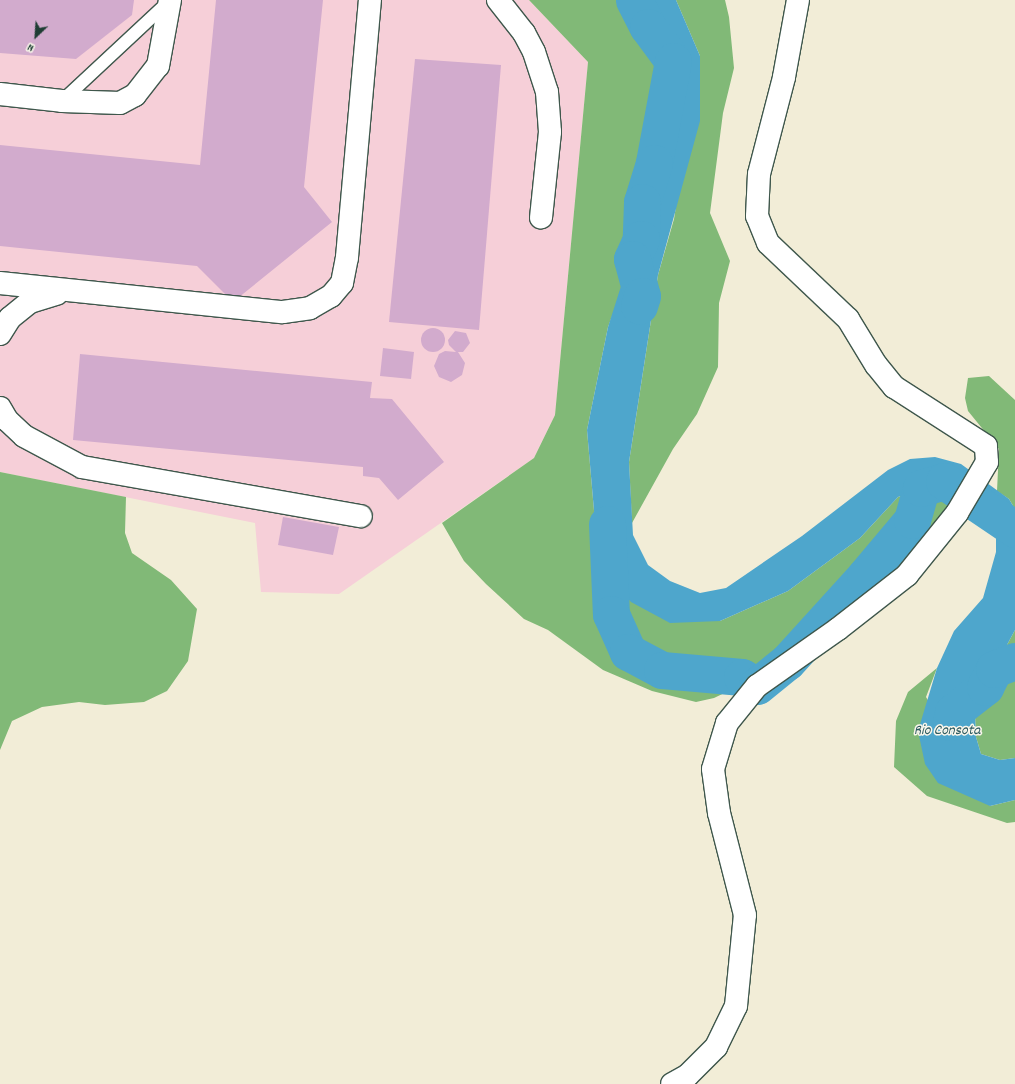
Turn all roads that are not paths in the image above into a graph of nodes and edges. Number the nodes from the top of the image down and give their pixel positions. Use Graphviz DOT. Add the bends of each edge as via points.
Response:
graph roads {
  1 [pos="170,0"];
  2 [pos="370,0"];
  3 [pos="498,0"];
  4 [pos="798,0"];
  5 [pos="0,94"];
  6 [pos="62,101"];
  7 [pos="541,218"];
  8 [pos="0,283"];
  9 [pos="67,292"];
  10 [pos="0,334"];
  11 [pos="0,408"];
  12 [pos="361,516"];
  13 [pos="672,1084"];
  1 -- 6 [label="lane"];
  1 -- 6 [label="street" via="158,66 136,95 120,103"];
  2 -- 9 [label="street" via="347,257 342,283 331,296 310,308 283,312"];
  3 -- 7 [label="street" via="527,39 542,72 547,92 550,132"];
  4 -- 13 [label="street" via="784,76 759,174 757,216 768,243 848,319 876,365 894,387 986,446 987,462 957,513 906,575 838,630 757,686 727,723 713,769 719,813 746,915 736,1006 716,1047 688,1075"];
  5 -- 6 [label="street"];
  8 -- 9 [label="street"];
  9 -- 10 [label="street" via="30,302 10,318"];
  11 -- 12 [label="street" via="7,420 24,436 82,467"];
}
